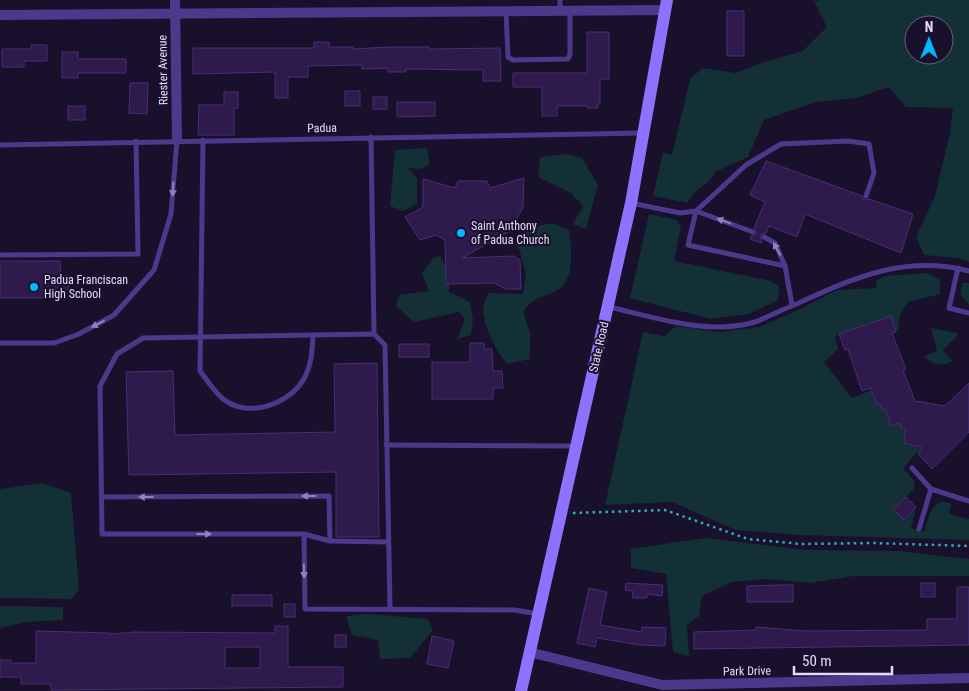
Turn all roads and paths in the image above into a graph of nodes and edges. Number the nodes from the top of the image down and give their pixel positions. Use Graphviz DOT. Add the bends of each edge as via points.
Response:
graph roads {
  1 [pos="174,0"];
  2 [pos="560,0"];
  3 [pos="666,5"];
  4 [pos="506,11"];
  5 [pos="565,11"];
  6 [pos="175,13"];
  7 [pos="0,15"];
  8 [pos="645,132"];
  9 [pos="371,137"];
  10 [pos="177,140"];
  11 [pos="204,140"];
  12 [pos="136,141"];
  13 [pos="0,145"];
  14 [pos="866,196"];
  15 [pos="631,203"];
  16 [pos="696,211"];
  17 [pos="753,232"];
  18 [pos="764,237"];
  19 [pos="0,255"];
  20 [pos="784,266"];
  21 [pos="958,268"];
  22 [pos="969,271"];
  23 [pos="792,306"];
  24 [pos="608,307"];
  25 [pos="969,313"];
  26 [pos="374,334"];
  27 [pos="313,335"];
  28 [pos="201,337"];
  29 [pos="0,343"];
  30 [pos="386,445"];
  31 [pos="577,446"];
  32 [pos="912,468"];
  33 [pos="931,489"];
  34 [pos="102,497"];
  35 [pos="969,502"];
  36 [pos="562,513"];
  37 [pos="919,529"];
  38 [pos="304,534"];
  39 [pos="330,541"];
  40 [pos="388,542"];
  41 [pos="969,546"];
  42 [pos="390,608"];
  43 [pos="538,614"];
  44 [pos="529,652"];
  45 [pos="969,678"];
  46 [pos="521,691"];
  1 -- 6 [label="street, Riester Avenue"];
  2 -- 5 [label="lane"];
  3 -- 5 [label="street"];
  3 -- 8 [label="main road, State Road"];
  4 -- 5 [label="street"];
  4 -- 5 [label="lane" via="508,57 513,60 568,59"];
  4 -- 6 [label="street"];
  6 -- 7 [label="street"];
  6 -- 10 [label="street, Riester Avenue"];
  8 -- 9 [label="lane, Padua"];
  8 -- 15 [label="main road, State Road"];
  9 -- 11 [label="lane, Padua"];
  9 -- 26 [label="lane"];
  10 -- 11 [label="lane, Padua"];
  10 -- 12 [label="lane, Padua"];
  10 -- 29 [label="lane, one-way" via="172,214 154,270 114,315 79,334 54,343"];
  11 -- 28 [label="lane"];
  12 -- 13 [label="lane, Padua"];
  12 -- 19 [label="lane" via="138,254"];
  14 -- 16 [label="lane" via="874,173 869,144 848,141 782,144 746,165"];
  15 -- 16 [label="lane" via="680,213"];
  15 -- 24 [label="main road, State Road"];
  17 -- 16 [label="lane, one-way"];
  16 -- 20 [label="lane" via="688,245"];
  20 -- 18 [label="lane, one-way" via="775,243"];
  20 -- 23 [label="lane"];
  21 -- 22 [label="lane"];
  21 -- 23 [label="lane" via="919,266 881,270"];
  21 -- 25 [label="lane" via="949,308"];
  23 -- 24 [label="lane" via="754,322 720,326 684,324"];
  24 -- 31 [label="main road, State Road"];
  26 -- 27 [label="lane"];
  26 -- 30 [label="lane" via="385,345"];
  27 -- 28 [label="lane"];
  27 -- 28 [label="lane" via="312,360 304,379 290,394 261,410 239,407 222,399 200,371"];
  28 -- 34 [label="lane" via="143,338 117,354 100,386"];
  30 -- 31 [label="lane"];
  30 -- 40 [label="lane"];
  31 -- 36 [label="main road, State Road"];
  32 -- 33 [label="lane"];
  33 -- 35 [label="lane"];
  33 -- 37 [label="lane"];
  34 -- 38 [label="lane, one-way" via="102,534"];
  39 -- 34 [label="lane, one-way" via="329,496"];
  36 -- 41 [label="path" via="665,510 748,539 801,544"];
  36 -- 43 [label="main road, State Road"];
  38 -- 39 [label="lane"];
  38 -- 42 [label="lane, one-way" via="305,609"];
  39 -- 40 [label="lane"];
  40 -- 42 [label="lane"];
  42 -- 43 [label="lane" via="515,610"];
  43 -- 44 [label="main road, State Road"];
  44 -- 45 [label="street, Park Drive" via="662,685"];
  44 -- 46 [label="main road, State Road"];
}
